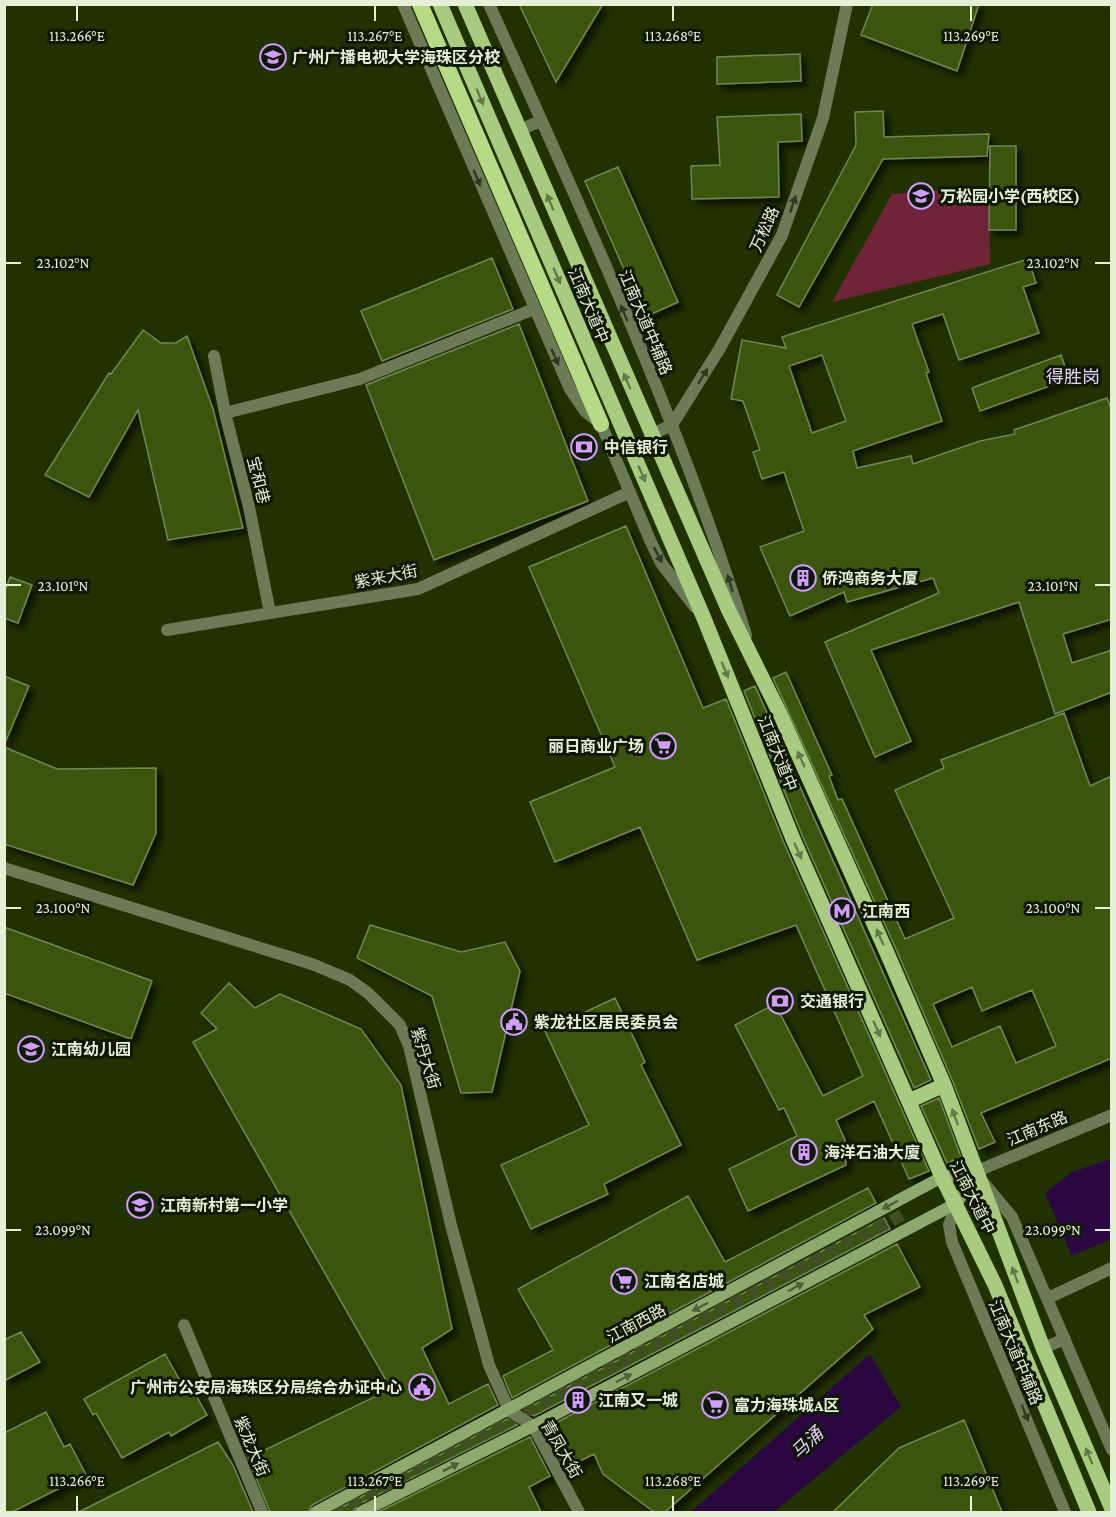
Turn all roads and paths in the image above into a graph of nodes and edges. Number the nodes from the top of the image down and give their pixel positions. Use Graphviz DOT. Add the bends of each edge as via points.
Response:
graph roads {
  1 [pos="403,4"];
  2 [pos="420,4"];
  3 [pos="440,4"];
  4 [pos="489,4"];
  5 [pos="847,4"];
  6 [pos="468,6"];
  7 [pos="541,121"];
  8 [pos="519,130"];
  9 [pos="534,309"];
  10 [pos="214,356"];
  11 [pos="225,413"];
  12 [pos="617,417"];
  13 [pos="601,424"];
  14 [pos="672,425"];
  15 [pos="650,435"];
  16 [pos="630,492"];
  17 [pos="270,613"];
  18 [pos="703,616"];
  19 [pos="167,630"];
  20 [pos="754,659"];
  21 [pos="4,868"];
  22 [pos="944,1085"];
  23 [pos="909,1101"];
  24 [pos="1112,1115"];
  25 [pos="975,1172"];
  26 [pos="942,1178"];
  27 [pos="957,1203"];
  28 [pos="1112,1268"];
  29 [pos="1048,1298"];
  30 [pos="184,1325"];
  31 [pos="1065,1339"];
  32 [pos="1043,1348"];
  33 [pos="1025,1358"];
  34 [pos="1006,1367"];
  35 [pos="509,1410"];
  36 [pos="533,1426"];
  37 [pos="1112,1450"];
  38 [pos="1112,1509"];
  39 [pos="262,1512"];
  40 [pos="316,1512"];
  41 [pos="361,1512"];
  42 [pos="579,1512"];
  43 [pos="1065,1512"];
  44 [pos="1089,1512"];
  1 -- 9 [label="street, one-way"];
  2 -- 13 [label="highway"];
  3 -- 12 [label="main road, 江南大道中, one-way"];
  4 -- 7 [label="street, 江南大道中辅路"];
  14 -- 5 [label="street, 万松路, one-way" via="782,235 823,118"];
  6 -- 8 [label="main road, 江南大道中"];
  7 -- 8 [label="street"];
  14 -- 7 [label="street, 江南大道中辅路, one-way"];
  15 -- 8 [label="main road, 江南大道中, one-way"];
  9 -- 11 [label="street" via="360,379"];
  9 -- 13 [label="street, one-way" via="570,390 585,411"];
  10 -- 11 [label="street, 宝和巷"];
  11 -- 17 [label="street, 宝和巷"];
  12 -- 13 [label="main road"];
  12 -- 18 [label="main road, 江南大道中, one-way"];
  13 -- 16 [label="street"];
  14 -- 15 [label="street"];
  20 -- 14 [label="street, 江南大道中辅路, one-way" via="716,539"];
  15 -- 20 [label="main road, 江南大道中"];
  16 -- 17 [label="street, 紫来大街" via="418,589"];
  16 -- 18 [label="street, one-way" via="662,562"];
  17 -- 19 [label="street, 紫来大街"];
  18 -- 23 [label="main road, 江南大道中, one-way" via="793,839"];
  22 -- 20 [label="main road, 江南大道中, one-way"];
  21 -- 35 [label="street, 紫丹大街" via="312,964 350,980 392,1015 409,1046 479,1335"];
  22 -- 23 [label="main road"];
  25 -- 22 [label="main road, 江南大道中, one-way"];
  23 -- 26 [label="main road, 江南大道中"];
  24 -- 25 [label="street, 江南东路"];
  25 -- 26 [label="main road, 江南西路"];
  25 -- 27 [label="main road"];
  25 -- 29 [label="street" via="1012,1217"];
  32 -- 25 [label="main road, 江南大道中, one-way"];
  26 -- 27 [label="main road, 江南大道中"];
  26 -- 35 [label="main road, 江南西路, one-way"];
  27 -- 33 [label="main road, 江南大道中"];
  27 -- 34 [label="street, 江南大道中辅路" via="949,1225 952,1242"];
  36 -- 27 [label="main road, one-way"];
  28 -- 29 [label="street"];
  29 -- 31 [label="street"];
  30 -- 39 [label="street, 紫龙大街"];
  31 -- 32 [label="street"];
  31 -- 37 [label="street"];
  38 -- 32 [label="main road, 江南大道中, one-way"];
  33 -- 34 [label="street"];
  33 -- 44 [label="main road, 江南大道中"];
  34 -- 43 [label="street, 江南大道中辅路, one-way"];
  35 -- 36 [label="street, 青凤大街"];
  35 -- 40 [label="main road, 江南西路"];
  41 -- 36 [label="main road, one-way"];
  36 -- 42 [label="street, 青凤大街"];
}
